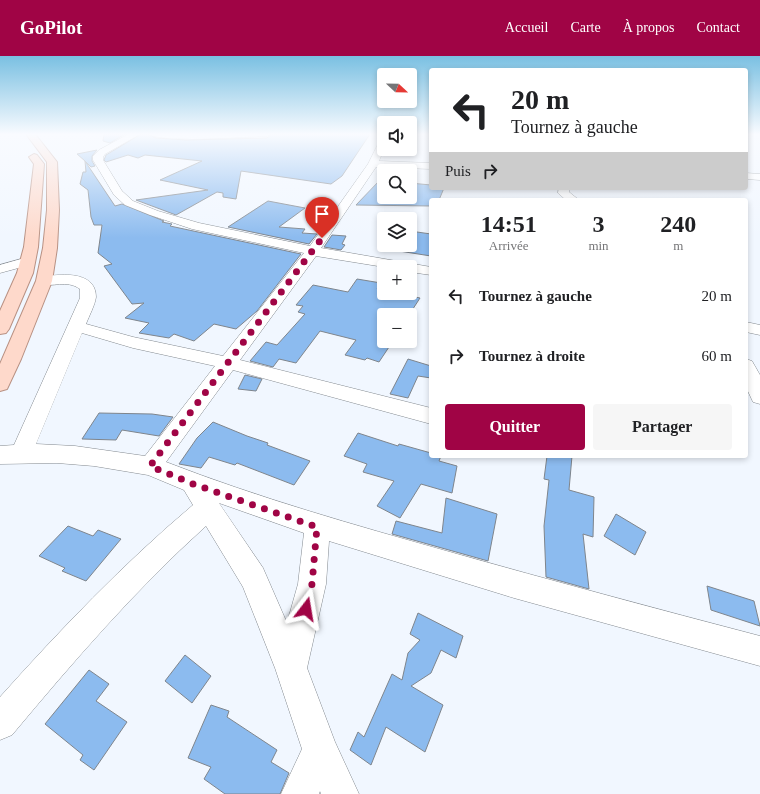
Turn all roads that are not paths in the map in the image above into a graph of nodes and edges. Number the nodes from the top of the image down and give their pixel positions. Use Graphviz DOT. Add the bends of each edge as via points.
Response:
graph roads {
  1 [pos="39,168"];
  2 [pos="52,168"];
  3 [pos="103,168"];
  4 [pos="370,168"];
  5 [pos="748,176"];
  6 [pos="760,177"];
  7 [pos="564,190"];
  8 [pos="570,198"];
  9 [pos="313,251"];
  10 [pos="28,261"];
  11 [pos="377,262"];
  12 [pos="0,269"];
  13 [pos="417,269"];
  14 [pos="429,271"];
  15 [pos="44,280"];
  16 [pos="77,326"];
  17 [pos="748,327"];
  18 [pos="0,329"];
  19 [pos="760,330"];
  20 [pos="227,363"];
  21 [pos="748,370"];
  22 [pos="0,384"];
  23 [pos="760,397"];
  24 [pos="429,415"];
  25 [pos="22,452"];
  26 [pos="0,455"];
  27 [pos="150,466"];
  28 [pos="200,496"];
  29 [pos="317,527"];
  30 [pos="760,651"];
  31 [pos="291,668"];
  32 [pos="0,723"];
  33 [pos="320,750"];
  34 [pos="300,794"];
  35 [pos="340,794"];
  1 -- 10 [label="main road" via="33,236"];
  2 -- 15 [label="main road" via="53,210"];
  3 -- 9 [label="street" via="118,193 130,204 196,226"];
  4 -- 9 [label="street"];
  5 -- 6 [label="street"];
  7 -- 8 [label="street" via="563,194"];
  9 -- 11 [label="street"];
  9 -- 20 [label="street"];
  10 -- 12 [label="street"];
  10 -- 18 [label="main road"];
  13 -- 14 [label="street"];
  15 -- 16 [label="street" via="78,280 87,287 88,298"];
  15 -- 22 [label="main road"];
  16 -- 20 [label="street" via="124,341"];
  16 -- 25 [label="street"];
  17 -- 19 [label="street"];
  20 -- 24 [label="street"];
  20 -- 27 [label="street"];
  21 -- 23 [label="street"];
  25 -- 26 [label="street"];
  25 -- 27 [label="street" via="60,453"];
  27 -- 28 [label="street"];
  28 -- 29 [label="street"];
  28 -- 31 [label="street" via="253,578"];
  28 -- 32 [label="street" via="160,550 74,638"];
  29 -- 30 [label="street" via="531,589"];
  29 -- 31 [label="street" via="312,584"];
  31 -- 33 [label="street"];
  33 -- 34 [label="street"];
  33 -- 35 [label="street"];
}
